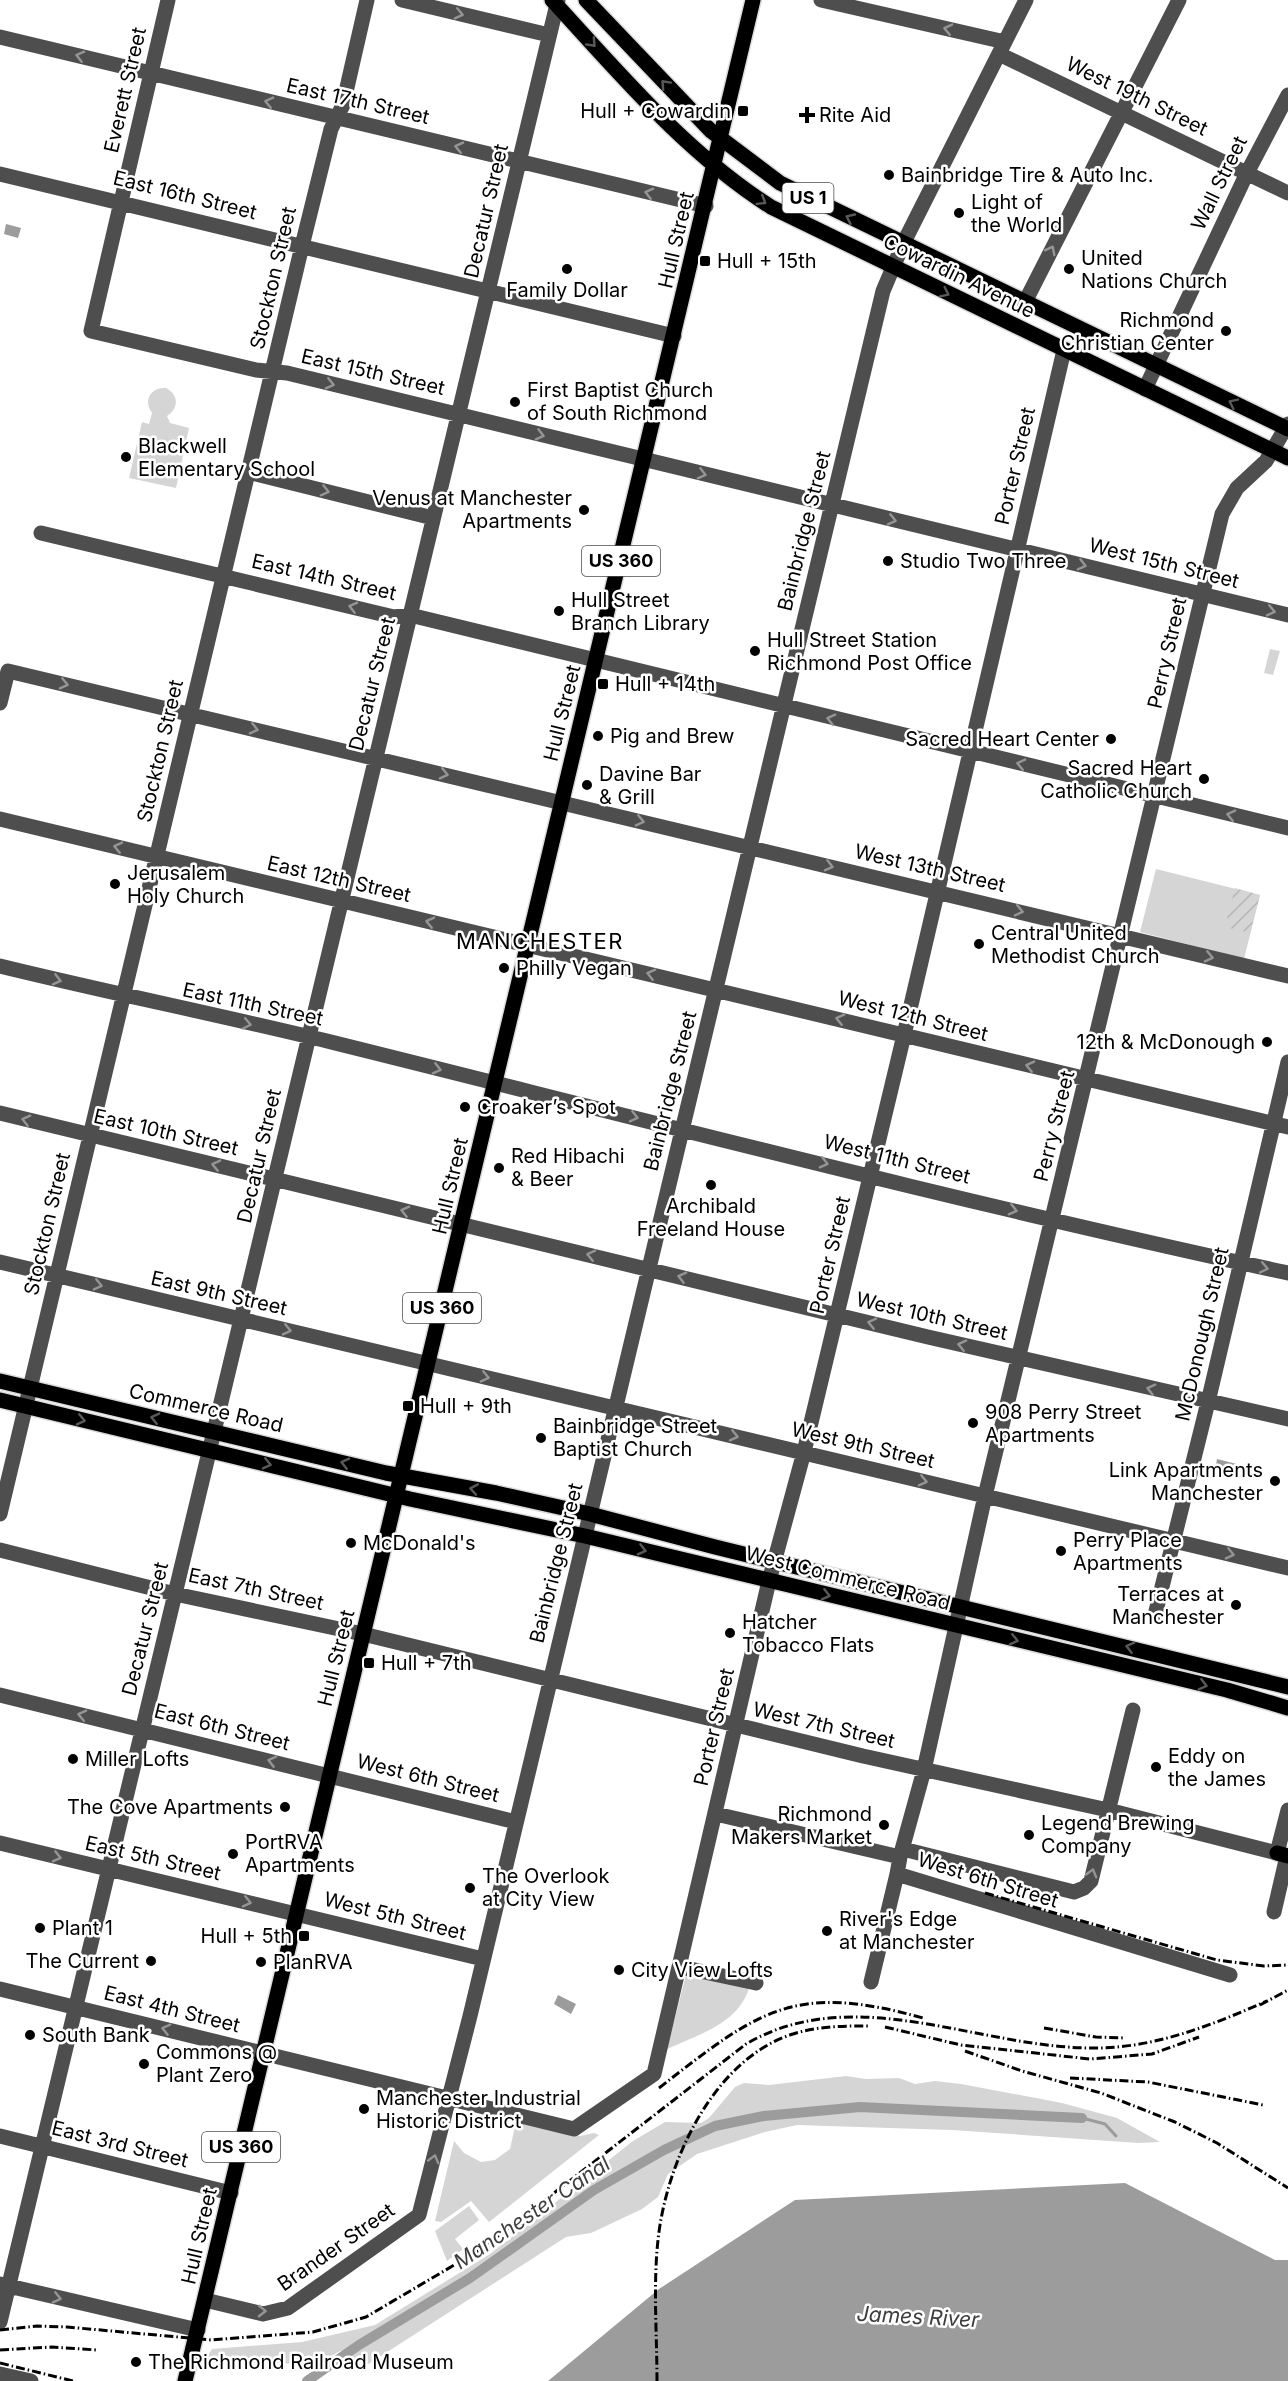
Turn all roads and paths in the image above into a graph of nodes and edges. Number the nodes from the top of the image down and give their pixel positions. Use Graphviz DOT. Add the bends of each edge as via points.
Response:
graph roads {
  1 [pos="168,0"];
  2 [pos="368,0"];
  3 [pos="402,0"];
  4 [pos="586,0"];
  5 [pos="753,0"];
  6 [pos="821,0"];
  7 [pos="1026,0"];
  8 [pos="1179,0"];
  9 [pos="556,2"];
  10 [pos="549,35"];
  11 [pos="0,37"];
  12 [pos="1002,48"];
  13 [pos="151,73"];
  14 [pos="1288,95"];
  15 [pos="1121,112"];
  16 [pos="336,118"];
  17 [pos="721,139"];
  18 [pos="520,161"];
  19 [pos="715,167"];
  20 [pos="1247,173"];
  21 [pos="0,174"];
  22 [pos="1288,193"];
  23 [pos="121,201"];
  24 [pos="705,206"];
  25 [pos="903,244"];
  26 [pos="302,246"];
  27 [pos="892,267"];
  28 [pos="488,292"];
  29 [pos="1025,302"];
  30 [pos="91,331"];
  31 [pos="674,336"];
  32 [pos="1064,350"];
  33 [pos="1155,365"];
  34 [pos="272,372"];
  35 [pos="1145,389"];
  36 [pos="458,414"];
  37 [pos="1287,427"];
  38 [pos="1273,451"];
  39 [pos="1288,458"];
  40 [pos="645,461"];
  41 [pos="248,472"];
  42 [pos="831,506"];
  43 [pos="433,518"];
  44 [pos="41,533"];
  45 [pos="1017,549"];
  46 [pos="223,576"];
  47 [pos="1203,594"];
  48 [pos="410,615"];
  49 [pos="1288,615"];
  50 [pos="596,662"];
  51 [pos="0,703"];
  52 [pos="783,707"];
  53 [pos="190,713"];
  54 [pos="969,752"];
  55 [pos="376,758"];
  56 [pos="1155,796"];
  57 [pos="562,802"];
  58 [pos="0,819"];
  59 [pos="1288,828"];
  60 [pos="749,847"];
  61 [pos="157,857"];
  62 [pos="937,892"];
  63 [pos="342,901"];
  64 [pos="1121,936"];
  65 [pos="527,945"];
  66 [pos="0,966"];
  67 [pos="1288,976"];
  68 [pos="715,990"];
  69 [pos="123,997"];
  70 [pos="904,1035"];
  71 [pos="309,1037"];
  72 [pos="1288,1062"];
  73 [pos="1087,1079"];
  74 [pos="496,1083"];
  75 [pos="0,1113"];
  76 [pos="1281,1125"];
  77 [pos="682,1129"];
  78 [pos="90,1135"];
  79 [pos="871,1175"];
  80 [pos="276,1179"];
  81 [pos="1053,1219"];
  82 [pos="462,1226"];
  83 [pos="0,1262"];
  84 [pos="1240,1263"];
  85 [pos="648,1269"];
  86 [pos="1288,1273"];
  87 [pos="57,1275"];
  88 [pos="837,1315"];
  89 [pos="242,1320"];
  90 [pos="1019,1358"];
  91 [pos="428,1364"];
  92 [pos="0,1381"];
  93 [pos="30,1388"];
  94 [pos="0,1400"];
  95 [pos="1209,1402"];
  96 [pos="26,1406"];
  97 [pos="616,1408"];
  98 [pos="1288,1419"];
  99 [pos="216,1432"];
  100 [pos="211,1451"];
  101 [pos="804,1452"];
  102 [pos="402,1476"];
  103 [pos="397,1495"];
  104 [pos="985,1496"];
  105 [pos="0,1514"];
  106 [pos="590,1514"];
  107 [pos="585,1536"];
  108 [pos="1173,1541"];
  109 [pos="0,1550"];
  110 [pos="774,1562"];
  111 [pos="1288,1568"];
  112 [pos="769,1581"];
  113 [pos="175,1594"];
  114 [pos="961,1606"];
  115 [pos="1155,1615"];
  116 [pos="957,1626"];
  117 [pos="363,1634"];
  118 [pos="549,1681"];
  119 [pos="1288,1687"];
  120 [pos="0,1695"];
  121 [pos="1288,1708"];
  122 [pos="1133,1710"];
  123 [pos="736,1725"];
  124 [pos="143,1730"];
  125 [pos="924,1770"];
  126 [pos="329,1775"];
  127 [pos="1108,1810"];
  128 [pos="1288,1810"];
  129 [pos="716,1814"];
  130 [pos="516,1822"];
  131 [pos="0,1843"];
  132 [pos="901,1853"];
  133 [pos="1284,1855"];
  134 [pos="110,1870"];
  135 [pos="897,1874"];
  136 [pos="1274,1912"];
  137 [pos="297,1914"];
  138 [pos="483,1959"];
  139 [pos="681,1967"];
  140 [pos="1230,1975"];
  141 [pos="871,1982"];
  142 [pos="756,1983"];
  143 [pos="0,1989"];
  144 [pos="76,2007"];
  145 [pos="264,2053"];
  146 [pos="449,2099"];
  147 [pos="574,2129"];
  148 [pos="0,2136"];
  149 [pos="43,2146"];
  150 [pos="231,2193"];
  151 [pos="419,2215"];
  152 [pos="5,2285"];
  153 [pos="205,2300"];
  154 [pos="0,2322"];
  155 [pos="198,2330"];
  156 [pos="0,2374"];
  157 [pos="31,2381"];
  158 [pos="185,2381"];
  1 -- 13 [label="street, Everett Street"];
  2 -- 16 [label="street, Stockton Street" via="343,105"];
  3 -- 10 [label="street, one-way"];
  17 -- 4 [label="main road, US 1, one-way"];
  5 -- 17 [label="main road, Hull Street / US 360"];
  12 -- 6 [label="street, West 19th Street, one-way"];
  7 -- 12 [label="street, Bainbridge Street"];
  8 -- 15 [label="street"];
  9 -- 10 [label="street, Decatur Street"];
  9 -- 19 [label="main road, US 1, one-way" via="673,129"];
  10 -- 18 [label="street, Decatur Street"];
  13 -- 11 [label="street, East 17th Street, one-way"];
  12 -- 15 [label="street, West 19th Street"];
  12 -- 25 [label="street, Bainbridge Street"];
  16 -- 13 [label="street, East 17th Street, one-way"];
  13 -- 23 [label="street, Everett Street"];
  14 -- 20 [label="street, Wall Street"];
  15 -- 20 [label="street, West 19th Street"];
  29 -- 15 [label="street, one-way"];
  18 -- 16 [label="street, East 17th Street, one-way"];
  16 -- 26 [label="street, Stockton Street"];
  17 -- 19 [label="main road, Hull Street / US 360"];
  25 -- 17 [label="main road, Cowardin Avenue / US 1, one-way" via="780,183"];
  24 -- 18 [label="street, East 17th Street, one-way"];
  18 -- 28 [label="street, Decatur Street"];
  19 -- 24 [label="main road, Hull Street / US 360"];
  19 -- 27 [label="main road, Cowardin Avenue / US 1, one-way" via="786,215"];
  20 -- 22 [label="street, West 19th Street"];
  20 -- 33 [label="street, Wall Street"];
  21 -- 23 [label="street, East 16th Street"];
  23 -- 26 [label="street, East 16th Street"];
  23 -- 30 [label="street, Everett Street"];
  24 -- 31 [label="main road, Hull Street / US 360"];
  25 -- 27 [label="street, Bainbridge Street"];
  25 -- 29 [label="main road, Cowardin Avenue / US 1"];
  26 -- 28 [label="street, East 16th Street"];
  26 -- 34 [label="street, Stockton Street"];
  27 -- 32 [label="main road, Cowardin Avenue / US 1, one-way"];
  27 -- 42 [label="street, Bainbridge Street"];
  28 -- 31 [label="street, East 16th Street"];
  28 -- 36 [label="street, Decatur Street"];
  29 -- 33 [label="main road, Cowardin Avenue / US 1"];
  30 -- 34 [label="street, East 15th Street"];
  31 -- 40 [label="main road, Hull Street / US 360"];
  32 -- 35 [label="main road, Cowardin Avenue / US 1"];
  32 -- 45 [label="street, Porter Street"];
  33 -- 35 [label="street, Wall Street"];
  37 -- 33 [label="main road, Cowardin Avenue / US 1, one-way"];
  34 -- 36 [label="street, East 15th Street, one-way"];
  34 -- 41 [label="street, Stockton Street"];
  35 -- 38 [label="main road, Cowardin Avenue / US 1"];
  36 -- 40 [label="street, East 15th Street, one-way"];
  36 -- 43 [label="street, Decatur Street"];
  37 -- 38 [label="street, Perry Street"];
  38 -- 39 [label="main road, Cowardin Avenue / US 1"];
  38 -- 47 [label="street, Perry Street" via="1227,502"];
  40 -- 42 [label="street, West 15th Street, one-way"];
  40 -- 50 [label="main road, Hull Street / US 360"];
  41 -- 43 [label="street, one-way"];
  41 -- 46 [label="street, Stockton Street"];
  42 -- 45 [label="street, West 15th Street, one-way"];
  42 -- 52 [label="street, Bainbridge Street"];
  43 -- 48 [label="street, Decatur Street"];
  44 -- 46 [label="street, East 14th Street"];
  45 -- 47 [label="street, West 15th Street, one-way"];
  45 -- 54 [label="street, Porter Street"];
  48 -- 46 [label="street, East 14th Street, one-way" via="394,617"];
  46 -- 53 [label="street, Stockton Street"];
  47 -- 49 [label="street, West 15th Street, one-way"];
  47 -- 56 [label="street, Perry Street"];
  48 -- 50 [label="street, East 14th Street"];
  48 -- 55 [label="street, Decatur Street"];
  50 -- 52 [label="street, East 14th Street"];
  50 -- 57 [label="main road, Hull Street / US 360"];
  51 -- 53 [label="street, West 13th Street, one-way" via="8,671"];
  54 -- 52 [label="street, East 14th Street, one-way"];
  52 -- 60 [label="street, Bainbridge Street"];
  53 -- 55 [label="street, West 13th Street, one-way"];
  53 -- 61 [label="street, Stockton Street"];
  56 -- 54 [label="street, East 14th Street, one-way"];
  54 -- 62 [label="street, Porter Street"];
  55 -- 57 [label="street, West 13th Street, one-way"];
  55 -- 63 [label="street, Decatur Street"];
  59 -- 56 [label="street, East 14th Street, one-way"];
  56 -- 64 [label="street, Perry Street"];
  57 -- 60 [label="street, West 13th Street, one-way"];
  57 -- 65 [label="main road, Hull Street / US 360"];
  61 -- 58 [label="street, East 12th Street, one-way"];
  60 -- 62 [label="street, West 13th Street, one-way"];
  60 -- 68 [label="street, Bainbridge Street"];
  61 -- 63 [label="street, East 12th Street"];
  61 -- 69 [label="street, Stockton Street"];
  62 -- 64 [label="street, West 13th Street, one-way"];
  62 -- 70 [label="street, Porter Street"];
  65 -- 63 [label="street, East 12th Street, one-way"];
  63 -- 71 [label="street, Decatur Street"];
  64 -- 67 [label="street, West 13th Street, one-way"];
  64 -- 73 [label="street, Perry Street"];
  68 -- 65 [label="street, West 12th Street, one-way"];
  65 -- 74 [label="main road, Hull Street / US 360"];
  66 -- 69 [label="street, East 11th Street, one-way"];
  70 -- 68 [label="street, West 12th Street, one-way"];
  68 -- 77 [label="street, Bainbridge Street"];
  69 -- 71 [label="street, East 11th Street, one-way"];
  69 -- 78 [label="street, Stockton Street"];
  73 -- 70 [label="street, West 12th Street, one-way"];
  70 -- 79 [label="street, Porter Street"];
  71 -- 74 [label="street, East 11th Street, one-way"];
  71 -- 80 [label="street, Decatur Street"];
  72 -- 76 [label="street, McDonough Street"];
  73 -- 76 [label="street, West 12th Street"];
  73 -- 81 [label="street, Perry Street"];
  74 -- 77 [label="street, West 11th Street, one-way"];
  74 -- 82 [label="main road, Hull Street / US 360"];
  78 -- 75 [label="street, East 10th Street, one-way"];
  76 -- 84 [label="street, McDonough Street"];
  77 -- 79 [label="street, West 11th Street, one-way"];
  77 -- 85 [label="street, Bainbridge Street"];
  80 -- 78 [label="street, East 10th Street, one-way"];
  78 -- 87 [label="street, Stockton Street"];
  79 -- 81 [label="street, West 11th Street, one-way"];
  79 -- 88 [label="street, Porter Street"];
  82 -- 80 [label="street, East 10th Street, one-way"];
  80 -- 89 [label="street, Decatur Street"];
  81 -- 84 [label="street, West 11th Street"];
  81 -- 90 [label="street, Perry Street"];
  85 -- 82 [label="street, West 10th Street, one-way"];
  82 -- 91 [label="main road, Hull Street / US 360"];
  83 -- 87 [label="street, East 9th Street"];
  84 -- 86 [label="street, West 11th Street, one-way"];
  84 -- 95 [label="street, McDonough Street"];
  88 -- 85 [label="street, West 10th Street, one-way"];
  85 -- 97 [label="street, Bainbridge Street"];
  87 -- 89 [label="street, East 9th Street, one-way"];
  87 -- 93 [label="street, Stockton Street"];
  90 -- 88 [label="street, West 10th Street, one-way"];
  88 -- 101 [label="street, Porter Street"];
  89 -- 91 [label="street, East 9th Street, one-way"];
  89 -- 99 [label="street, Decatur Street"];
  95 -- 90 [label="street, West 10th Street, one-way"];
  90 -- 104 [label="street, Perry Street"];
  91 -- 97 [label="street, West 9th Street, one-way"];
  91 -- 102 [label="main road, Hull Street / US 360"];
  92 -- 93 [label="main road, Commerce Road"];
  93 -- 96 [label="street, Stockton Street"];
  99 -- 93 [label="main road, Commerce Road, one-way"];
  94 -- 96 [label="main road, Commerce Road"];
  95 -- 98 [label="street, West 10th Street"];
  95 -- 108 [label="street, McDonough Street"];
  96 -- 100 [label="main road, Commerce Road, one-way"];
  96 -- 105 [label="street, Stockton Street"];
  97 -- 101 [label="street, West 9th Street, one-way"];
  97 -- 106 [label="street, Bainbridge Street"];
  99 -- 100 [label="street, Decatur Street"];
  102 -- 99 [label="main road, Commerce Road, one-way"];
  100 -- 103 [label="main road, Commerce Road, one-way"];
  100 -- 113 [label="street, Decatur Street"];
  101 -- 104 [label="street, West 9th Street, one-way"];
  101 -- 110 [label="street, Porter Street"];
  102 -- 103 [label="main road, Hull Street / US 360"];
  106 -- 102 [label="main road, West Commerce Road, one-way"];
  103 -- 107 [label="main road, West Commerce Road"];
  103 -- 117 [label="main road, Hull Street / US 360"];
  104 -- 108 [label="street, West 9th Street"];
  104 -- 114 [label="street, Perry Street"];
  106 -- 107 [label="street, Bainbridge Street"];
  106 -- 110 [label="main road, West Commerce Road"];
  107 -- 112 [label="main road, West Commerce Road, one-way"];
  107 -- 118 [label="street, Bainbridge Street"];
  108 -- 111 [label="street, West 9th Street, one-way"];
  108 -- 115 [label="street, McDonough Street"];
  109 -- 113 [label="street, East 7th Street"];
  110 -- 112 [label="street, Porter Street"];
  110 -- 114 [label="main road, West Commerce Road"];
  112 -- 116 [label="main road, West Commerce Road, one-way"];
  112 -- 123 [label="street, Porter Street"];
  113 -- 117 [label="street, East 7th Street"];
  113 -- 124 [label="street, Decatur Street"];
  114 -- 116 [label="street, Perry Street"];
  119 -- 114 [label="main road, West Commerce Road, one-way"];
  116 -- 121 [label="main road, West Commerce Road, one-way"];
  116 -- 125 [label="street, Perry Street"];
  117 -- 118 [label="street, West 7th Street"];
  117 -- 126 [label="main road, Hull Street / US 360"];
  118 -- 123 [label="street, West 7th Street"];
  118 -- 130 [label="street, Bainbridge Street"];
  124 -- 120 [label="street, East 6th Street, one-way"];
  122 -- 127 [label="street"];
  123 -- 125 [label="street, West 7th Street"];
  123 -- 129 [label="street, Porter Street"];
  126 -- 124 [label="street, East 6th Street, one-way"];
  124 -- 134 [label="street, Decatur Street"];
  125 -- 127 [label="street, West 7th Street"];
  125 -- 132 [label="street, Perry Street"];
  126 -- 130 [label="street, West 6th Street"];
  126 -- 137 [label="main road, Hull Street / US 360"];
  132 -- 127 [label="street, one-way" via="1079,1891 1091,1881"];
  127 -- 133 [label="street, West 7th Street"];
  128 -- 133 [label="street"];
  129 -- 132 [label="street, West 6th Street"];
  129 -- 139 [label="street, Porter Street"];
  130 -- 138 [label="street, Bainbridge Street"];
  131 -- 134 [label="street, East 5th Street, one-way"];
  132 -- 135 [label="street, West 6th Street"];
  133 -- 136 [label="street"];
  134 -- 137 [label="street, East 5th Street, one-way"];
  134 -- 144 [label="street, Decatur Street"];
  135 -- 140 [label="street, West 6th Street"];
  135 -- 141 [label="street"];
  137 -- 138 [label="street, West 5th Street"];
  137 -- 145 [label="main road, Hull Street / US 360"];
  138 -- 146 [label="street, Bainbridge Street"];
  139 -- 142 [label="street"];
  139 -- 147 [label="street, Porter Street" via="654,2074"];
  143 -- 144 [label="street, East 4th Street"];
  145 -- 144 [label="street, East 4th Street, one-way"];
  144 -- 149 [label="street, Decatur Street"];
  145 -- 146 [label="street, East 4th Street"];
  145 -- 150 [label="main road, Hull Street / US 360"];
  146 -- 147 [label="street, East 4th Street"];
  151 -- 146 [label="street, Bainbridge Street, one-way"];
  148 -- 149 [label="street, East 3rd Street"];
  149 -- 150 [label="street, East 3rd Street"];
  149 -- 152 [label="street, Decatur Street"];
  150 -- 153 [label="main road, Hull Street / US 360"];
  153 -- 151 [label="street, Brander Street, one-way" via="263,2314 288,2308"];
  152 -- 154 [label="street, Decatur Street"];
  152 -- 155 [label="street, one-way"];
  153 -- 155 [label="main road, Hull Street / US 360"];
  155 -- 158 [label="main road, Hull Street / US 360"];
  156 -- 157 [label="street"];
}
